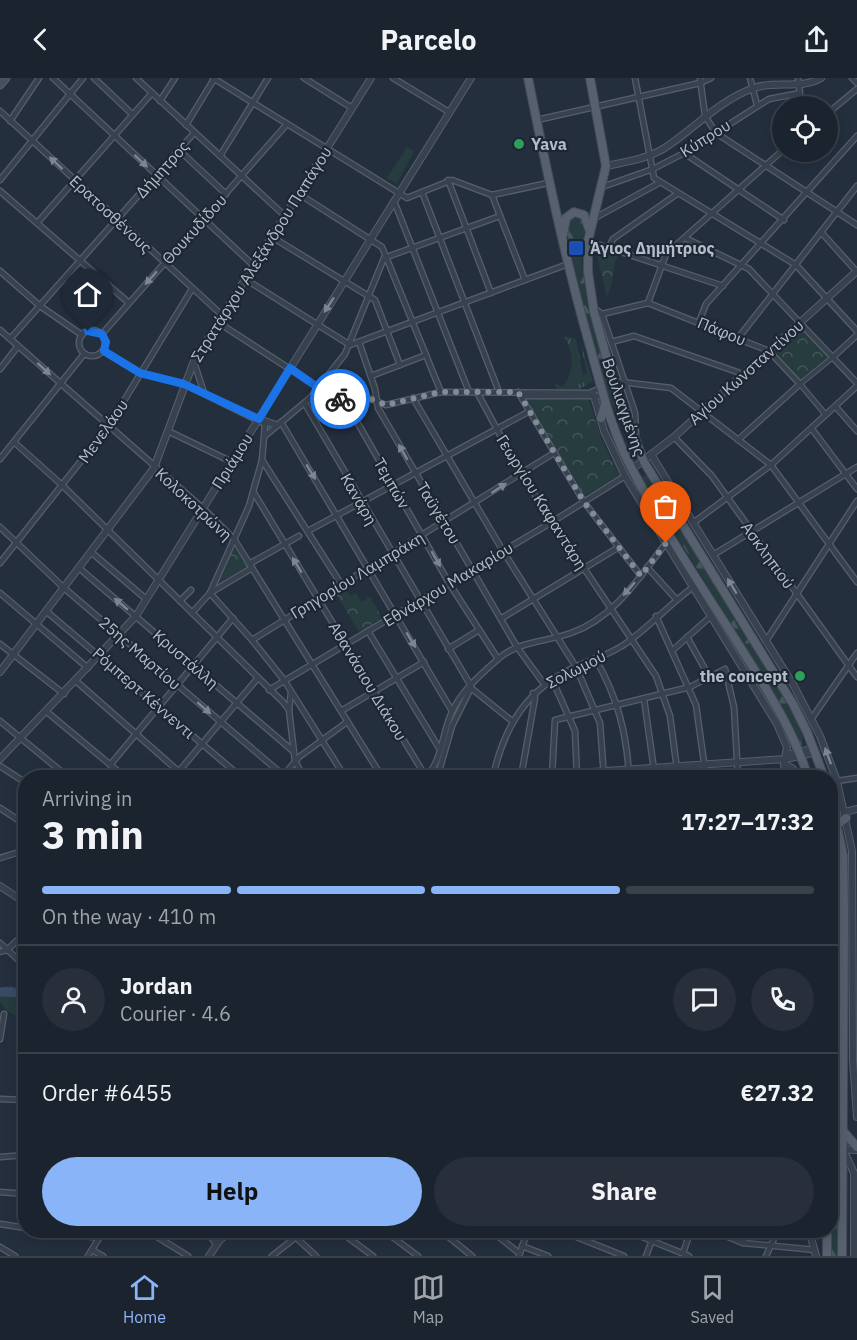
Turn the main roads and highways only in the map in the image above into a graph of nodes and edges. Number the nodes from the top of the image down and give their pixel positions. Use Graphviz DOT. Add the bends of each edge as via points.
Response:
graph roads {
  1 [pos="6,78"];
  2 [pos="528,78"];
  3 [pos="590,78"];
  4 [pos="0,86"];
  5 [pos="589,237"];
  6 [pos="563,246"];
  7 [pos="601,396"];
  8 [pos="601,418"];
  9 [pos="806,770"];
  10 [pos="822,770"];
  11 [pos="845,815"];
  12 [pos="838,824"];
  13 [pos="843,1131"];
  14 [pos="857,1148"];
  15 [pos="827,1238"];
  16 [pos="827,1256"];
  17 [pos="842,1256"];
  1 -- 4 [label="main road"];
  2 -- 6 [label="main road, Βουλιαγμένης"];
  3 -- 5 [label="main road, Βουλιαγμένης" via="606,166"];
  5 -- 6 [label="main road" via="584,215 571,213 564,224"];
  5 -- 10 [label="main road, Βουλιαγμένης" via="593,307 636,446 793,704"];
  6 -- 7 [label="main road, Βουλιαγμένης"];
  7 -- 8 [label="main road"];
  7 -- 9 [label="main road, Βουλιαγμένης" via="632,469 780,710"];
  11 -- 12 [label="main road"];
  12 -- 13 [label="main road" via="844,913"];
  13 -- 14 [label="main road"];
  13 -- 17 [label="main road"];
  15 -- 16 [label="main road"];
}
